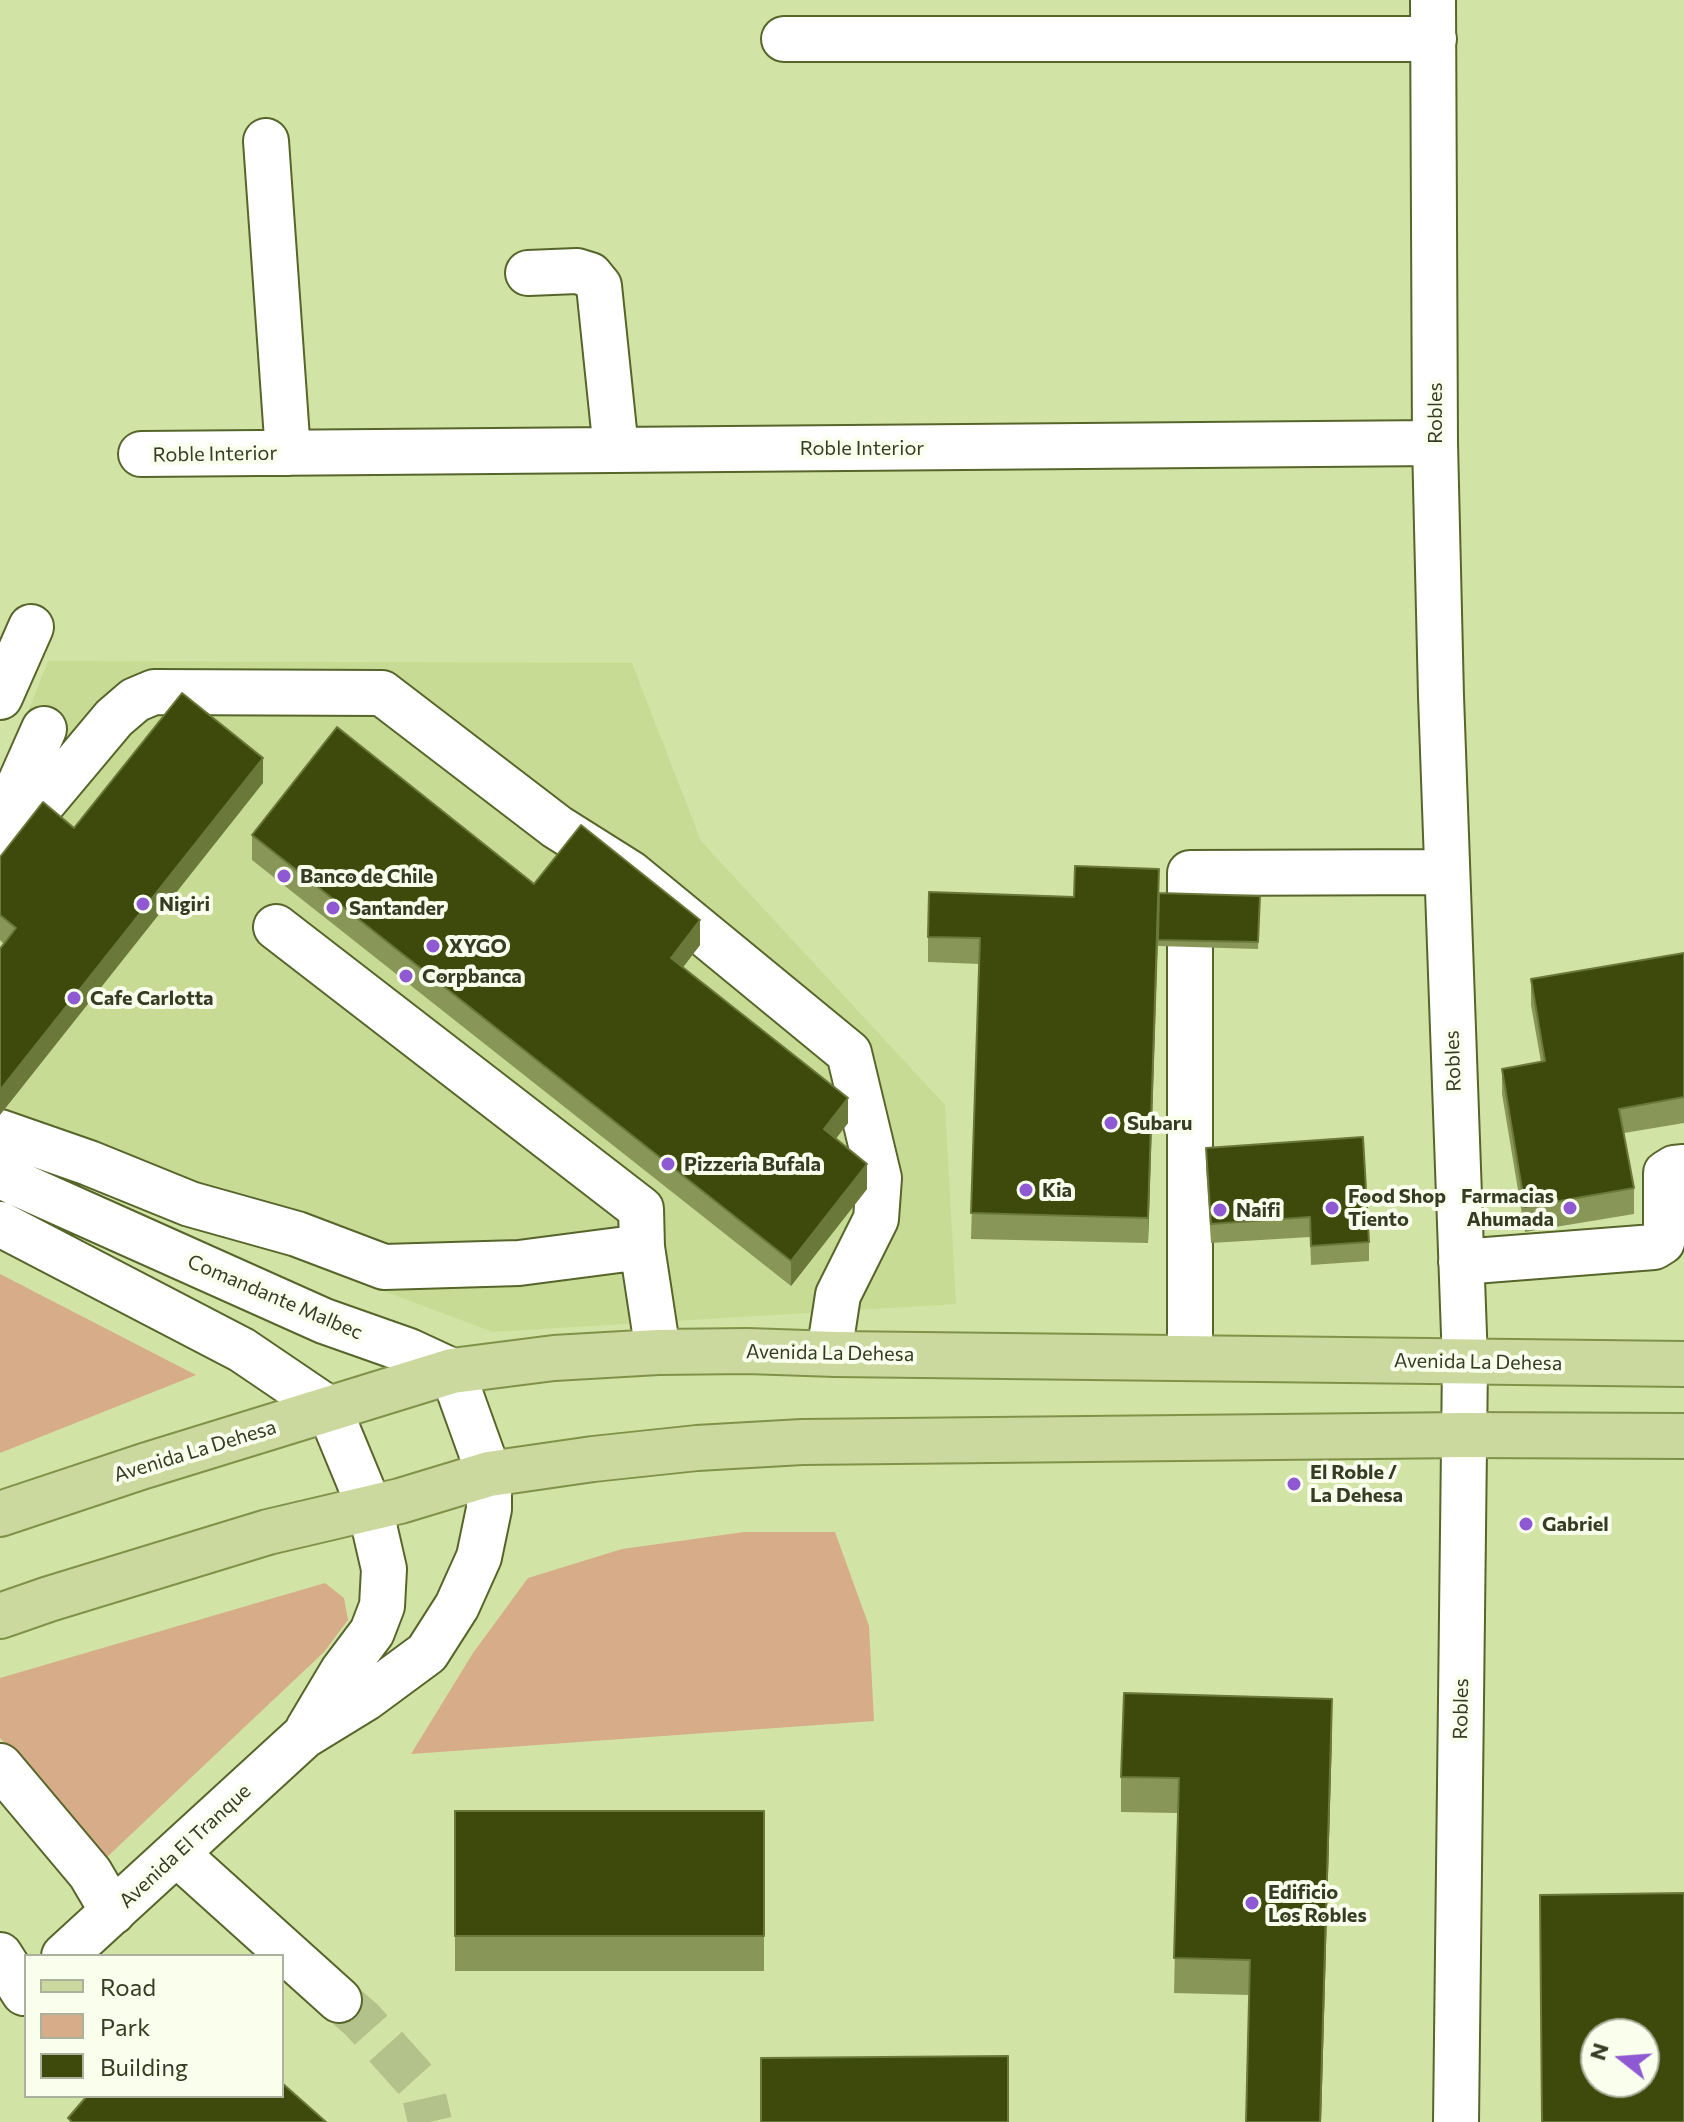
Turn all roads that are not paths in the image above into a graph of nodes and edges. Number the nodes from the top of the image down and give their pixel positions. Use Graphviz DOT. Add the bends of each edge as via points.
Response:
graph roads {
  1 [pos="1434,20"];
  2 [pos="784,39"];
  3 [pos="266,141"];
  4 [pos="528,273"];
  5 [pos="1435,443"];
  6 [pos="616,450"];
  7 [pos="288,453"];
  8 [pos="141,454"];
  9 [pos="31,627"];
  10 [pos="0,697"];
  11 [pos="44,729"];
  12 [pos="488,743"];
  13 [pos="0,828"];
  14 [pos="0,854"];
  15 [pos="1446,872"];
  16 [pos="630,873"];
  17 [pos="1190,901"];
  18 [pos="276,927"];
  19 [pos="1190,947"];
  20 [pos="0,1132"];
  21 [pos="1684,1167"];
  22 [pos="0,1176"];
  23 [pos="0,1224"];
  24 [pos="642,1247"];
  25 [pos="1461,1262"];
  26 [pos="658,1352"];
  27 [pos="836,1354"];
  28 [pos="1190,1358"];
  29 [pos="1465,1362"];
  30 [pos="1684,1364"];
  31 [pos="452,1371"];
  32 [pos="329,1409"];
  33 [pos="1465,1435"];
  34 [pos="1684,1436"];
  35 [pos="489,1474"];
  36 [pos="370,1508"];
  37 [pos="0,1514"];
  38 [pos="0,1616"];
  39 [pos="304,1736"];
  40 [pos="0,1766"];
  41 [pos="177,1854"];
  42 [pos="113,1912"];
  43 [pos="66,1954"];
  44 [pos="0,1955"];
  45 [pos="17,1998"];
  46 [pos="339,2000"];
  47 [pos="1456,2122"];
  1 -- 2 [label="street"];
  1 -- 5 [label="street, Robles"];
  3 -- 7 [label="street, Roble Interior"];
  4 -- 6 [label="street" via="577,271 590,275 599,286"];
  5 -- 6 [label="street, Roble Interior"];
  5 -- 15 [label="street, Robles"];
  6 -- 7 [label="street, Roble Interior"];
  7 -- 8 [label="street, Roble Interior"];
  9 -- 10 [label="street"];
  11 -- 13 [label="street"];
  12 -- 16 [label="street" via="581,815"];
  14 -- 16 [label="street" via="135,700 154,692 382,693 557,827"];
  15 -- 17 [label="street" via="1190,873"];
  15 -- 25 [label="street, Robles"];
  16 -- 27 [label="street" via="849,1053 879,1178 876,1219 838,1295 832,1334"];
  18 -- 24 [label="street" via="641,1209"];
  19 -- 28 [label="street"];
  20 -- 24 [label="street" via="190,1204 297,1234 384,1267 519,1263"];
  21 -- 25 [label="street" via="1666,1173 1666,1229 1654,1247"];
  22 -- 31 [label="street, Comandante Malbec" via="324,1321"];
  23 -- 32 [label="street" via="242,1350"];
  24 -- 26 [label="street"];
  25 -- 29 [label="street, Robles"];
  26 -- 27 [label="main road, Avenida La Dehesa"];
  26 -- 31 [label="main road, Avenida La Dehesa"];
  27 -- 28 [label="main road, Avenida La Dehesa"];
  28 -- 29 [label="main road, Avenida La Dehesa"];
  29 -- 30 [label="main road, Avenida La Dehesa"];
  29 -- 33 [label="street, Robles"];
  31 -- 32 [label="main road, Avenida La Dehesa"];
  31 -- 35 [label="street"];
  32 -- 36 [label="street"];
  32 -- 37 [label="main road, Avenida La Dehesa"];
  33 -- 34 [label="main road"];
  33 -- 35 [label="main road" via="802,1442 608,1457"];
  33 -- 47 [label="street, Robles"];
  35 -- 36 [label="main road"];
  35 -- 39 [label="street, Avenida El Tranque" via="489,1509 479,1557 427,1653"];
  36 -- 38 [label="main road" via="253,1536"];
  36 -- 39 [label="street, Avenida El Tranque" via="384,1569 382,1606 372,1632"];
  39 -- 41 [label="street, Avenida El Tranque"];
  40 -- 42 [label="street" via="90,1873"];
  41 -- 42 [label="street, Avenida El Tranque"];
  41 -- 46 [label="street"];
  42 -- 43 [label="street, Avenida El Tranque"];
  44 -- 45 [label="street"];
}
